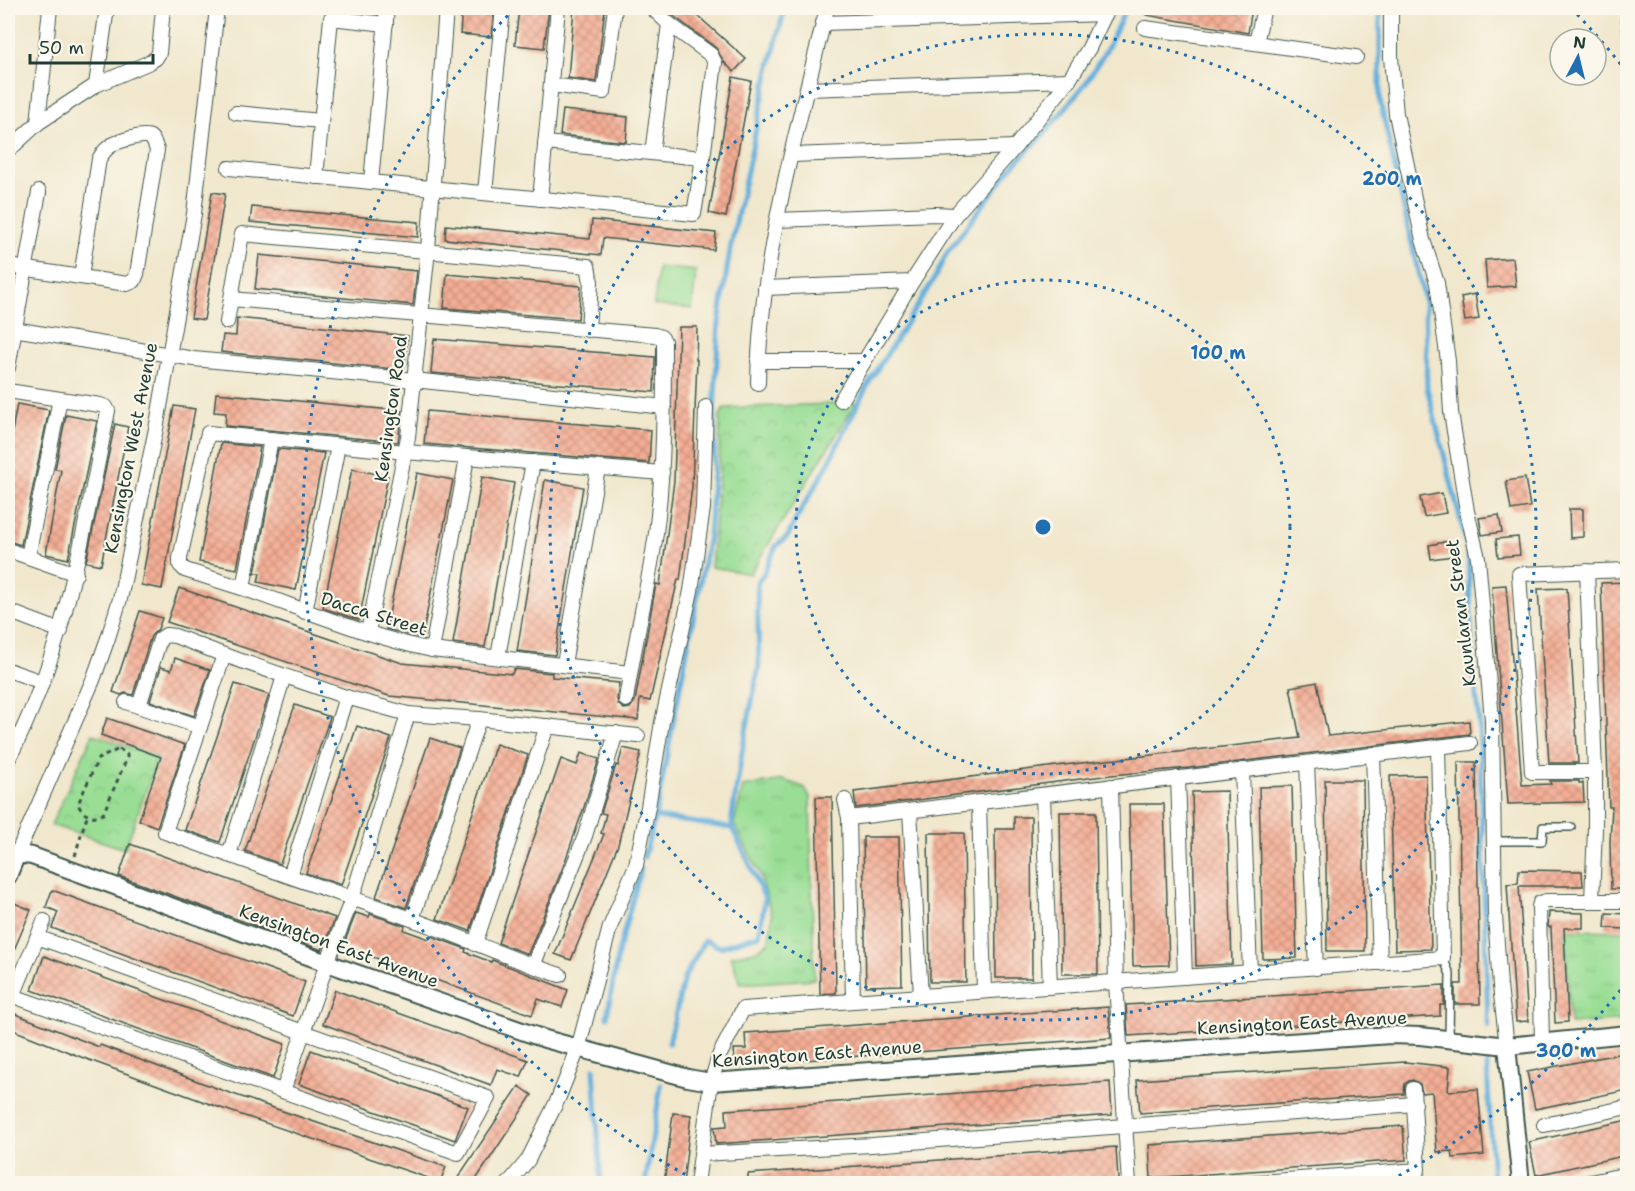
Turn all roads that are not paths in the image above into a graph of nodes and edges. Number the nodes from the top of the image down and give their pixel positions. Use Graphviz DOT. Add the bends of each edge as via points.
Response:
graph roads {
  1 [pos="50,8"];
  2 [pos="107,8"];
  3 [pos="163,8"];
  4 [pos="217,8"];
  5 [pos="387,8"];
  6 [pos="446,8"];
  7 [pos="503,8"];
  8 [pos="558,8"];
  9 [pos="615,8"];
  10 [pos="652,8"];
  11 [pos="827,8"];
  12 [pos="1263,8"];
  13 [pos="1391,8"];
  14 [pos="1107,11"];
  15 [pos="823,22"];
  16 [pos="386,24"];
  17 [pos="669,24"];
  18 [pos="1146,28"];
  19 [pos="1256,43"];
  20 [pos="1356,57"];
  21 [pos="1069,80"];
  22 [pos="96,85"];
  23 [pos="551,85"];
  24 [pos="807,89"];
  25 [pos="236,113"];
  26 [pos="321,121"];
  27 [pos="38,123"];
  28 [pos="545,143"];
  29 [pos="8,146"];
  30 [pos="1015,147"];
  31 [pos="652,153"];
  32 [pos="791,155"];
  33 [pos="703,158"];
  34 [pos="229,168"];
  35 [pos="316,177"];
  36 [pos="371,182"];
  37 [pos="432,188"];
  38 [pos="39,192"];
  39 [pos="484,193"];
  40 [pos="540,199"];
  41 [pos="955,215"];
  42 [pos="777,220"];
  43 [pos="428,250"];
  44 [pos="8,266"];
  45 [pos="24,268"];
  46 [pos="81,277"];
  47 [pos="912,282"];
  48 [pos="765,288"];
  49 [pos="231,299"];
  50 [pos="422,315"];
  51 [pos="227,322"];
  52 [pos="11,329"];
  53 [pos="588,330"];
  54 [pos="170,356"];
  55 [pos="758,361"];
  56 [pos="863,361"];
  57 [pos="8,368"];
  58 [pos="414,380"];
  59 [pos="758,383"];
  60 [pos="8,391"];
  61 [pos="60,399"];
  62 [pos="841,400"];
  63 [pos="664,407"];
  64 [pos="706,407"];
  65 [pos="271,439"];
  66 [pos="338,446"];
  67 [pos="406,452"];
  68 [pos="466,458"];
  69 [pos="533,462"];
  70 [pos="598,468"];
  71 [pos="662,473"];
  72 [pos="8,550"];
  73 [pos="28,556"];
  74 [pos="1628,570"];
  75 [pos="1587,571"];
  76 [pos="76,574"];
  77 [pos="243,588"];
  78 [pos="8,612"];
  79 [pos="305,612"];
  80 [pos="60,631"];
  81 [pos="368,632"];
  82 [pos="432,650"];
  83 [pos="224,655"];
  84 [pos="498,657"];
  85 [pos="564,664"];
  86 [pos="8,670"];
  87 [pos="630,673"];
  88 [pos="284,676"];
  89 [pos="42,682"];
  90 [pos="346,696"];
  91 [pos="626,700"];
  92 [pos="408,714"];
  93 [pos="479,719"];
  94 [pos="547,726"];
  95 [pos="200,727"];
  96 [pos="8,728"];
  97 [pos="616,733"];
  98 [pos="22,734"];
  99 [pos="638,736"];
  100 [pos="1470,742"];
  101 [pos="1438,747"];
  102 [pos="1373,754"];
  103 [pos="8,760"];
  104 [pos="1307,763"];
  105 [pos="1242,770"];
  106 [pos="1595,772"];
  107 [pos="1178,778"];
  108 [pos="1111,786"];
  109 [pos="1043,795"];
  110 [pos="845,800"];
  111 [pos="979,802"];
  112 [pos="910,811"];
  113 [pos="849,818"];
  114 [pos="1571,827"];
  115 [pos="1493,841"];
  116 [pos="12,854"];
  117 [pos="229,855"];
  118 [pos="8,876"];
  119 [pos="290,876"];
  120 [pos="352,899"];
  121 [pos="1592,900"];
  122 [pos="1628,901"];
  123 [pos="412,919"];
  124 [pos="44,921"];
  125 [pos="37,937"];
  126 [pos="475,944"];
  127 [pos="1443,958"];
  128 [pos="327,963"];
  129 [pos="1380,963"];
  130 [pos="533,966"];
  131 [pos="1316,968"];
  132 [pos="1250,972"];
  133 [pos="560,975"];
  134 [pos="1185,977"];
  135 [pos="1116,983"];
  136 [pos="1050,987"];
  137 [pos="984,991"];
  138 [pos="921,996"];
  139 [pos="853,1001"];
  140 [pos="303,1032"];
  141 [pos="1628,1034"];
  142 [pos="1449,1041"];
  143 [pos="1542,1042"];
  144 [pos="1494,1045"];
  145 [pos="578,1048"];
  146 [pos="1121,1054"];
  147 [pos="711,1082"];
  148 [pos="1413,1089"];
  149 [pos="283,1091"];
  150 [pos="1414,1104"];
  151 [pos="1628,1107"];
  152 [pos="1544,1125"];
  153 [pos="1126,1126"];
  154 [pos="701,1154"];
  155 [pos="1628,1174"];
  156 [pos="508,1184"];
  157 [pos="697,1184"];
  158 [pos="1129,1184"];
  159 [pos="1235,1184"];
  160 [pos="1521,1184"];
  161 [pos="1581,1184"];
  1 -- 27 [label="street"];
  2 -- 22 [label="street"];
  3 -- 22 [label="street" via="156,58"];
  4 -- 54 [label="street, Kensington West Avenue" via="194,214"];
  5 -- 16 [label="street"];
  6 -- 37 [label="street, Kensington Road"];
  7 -- 39 [label="street"];
  8 -- 23 [label="street"];
  9 -- 23 [label="street" via="604,92"];
  10 -- 17 [label="street"];
  11 -- 15 [label="street"];
  12 -- 19 [label="street"];
  13 -- 115 [label="street, Kaunlaran Street" via="1396,114 1423,240 1437,283 1451,412 1478,558 1492,720"];
  14 -- 15 [label="street"];
  14 -- 21 [label="street"];
  15 -- 24 [label="street"];
  16 -- 26 [label="street" via="330,18"];
  16 -- 36 [label="street"];
  17 -- 31 [label="street"];
  17 -- 33 [label="street" via="711,55 715,63"];
  18 -- 19 [label="street"];
  19 -- 20 [label="street"];
  21 -- 24 [label="street"];
  21 -- 30 [label="street"];
  22 -- 27 [label="street"];
  23 -- 28 [label="street"];
  24 -- 32 [label="street"];
  25 -- 26 [label="street"];
  26 -- 35 [label="street"];
  27 -- 29 [label="street" via="12,147"];
  28 -- 31 [label="street"];
  28 -- 40 [label="street"];
  30 -- 32 [label="street"];
  30 -- 41 [label="street"];
  31 -- 33 [label="street"];
  32 -- 42 [label="street"];
  33 -- 40 [label="street" via="694,214"];
  34 -- 35 [label="street"];
  35 -- 36 [label="street"];
  36 -- 37 [label="street"];
  37 -- 39 [label="street"];
  37 -- 43 [label="street, Kensington Road"];
  38 -- 45 [label="street"];
  39 -- 40 [label="street"];
  41 -- 42 [label="street"];
  41 -- 47 [label="street"];
  42 -- 48 [label="street"];
  43 -- 49 [label="street" via="242,234"];
  43 -- 50 [label="street, Kensington Road"];
  43 -- 53 [label="street" via="588,266"];
  44 -- 45 [label="street"];
  45 -- 46 [label="street"];
  45 -- 52 [label="street"];
  46 -- 46 [label="street" via="99,159 111,145 149,136 157,150 134,281 127,284"];
  47 -- 48 [label="street"];
  47 -- 56 [label="street"];
  48 -- 55 [label="street"];
  49 -- 50 [label="street"];
  49 -- 51 [label="street"];
  50 -- 53 [label="street"];
  50 -- 58 [label="street, Kensington Road"];
  52 -- 54 [label="street"];
  52 -- 57 [label="street"];
  53 -- 63 [label="street" via="661,337"];
  54 -- 58 [label="street"];
  54 -- 116 [label="street, Kensington West Avenue" via="111,629 93,680"];
  55 -- 56 [label="street"];
  55 -- 59 [label="street"];
  56 -- 62 [label="street"];
  58 -- 63 [label="street"];
  58 -- 67 [label="street, Kensington Road"];
  60 -- 61 [label="street"];
  61 -- 73 [label="street"];
  61 -- 76 [label="street" via="100,405 108,411"];
  63 -- 71 [label="street"];
  64 -- 145 [label="street" via="703,508 691,591 648,807 636,865 610,927"];
  65 -- 66 [label="street"];
  65 -- 77 [label="street"];
  65 -- 77 [label="street, Dacca Street" via="208,433 180,558 185,570"];
  66 -- 67 [label="street"];
  66 -- 79 [label="street"];
  67 -- 68 [label="street"];
  67 -- 81 [label="street, Kensington Road"];
  68 -- 69 [label="street"];
  68 -- 82 [label="street"];
  69 -- 70 [label="street"];
  69 -- 84 [label="street"];
  70 -- 71 [label="street"];
  70 -- 85 [label="street"];
  71 -- 87 [label="street" via="656,535"];
  72 -- 73 [label="street"];
  73 -- 76 [label="street"];
  74 -- 75 [label="street"];
  75 -- 106 [label="street"];
  75 -- 106 [label="street" via="1519,574 1532,772"];
  76 -- 80 [label="street"];
  77 -- 79 [label="street, Dacca Street"];
  78 -- 80 [label="street"];
  79 -- 81 [label="street, Dacca Street"];
  80 -- 89 [label="street"];
  81 -- 82 [label="street, Dacca Street"];
  82 -- 84 [label="street, Dacca Street"];
  83 -- 88 [label="street"];
  83 -- 95 [label="street"];
  83 -- 95 [label="street" via="166,635 160,639 133,704"];
  84 -- 85 [label="street, Dacca Street"];
  85 -- 87 [label="street, Dacca Street"];
  86 -- 89 [label="street"];
  87 -- 91 [label="street"];
  88 -- 90 [label="street"];
  88 -- 117 [label="street"];
  89 -- 98 [label="street"];
  90 -- 92 [label="street"];
  90 -- 119 [label="street"];
  92 -- 93 [label="street"];
  92 -- 120 [label="street"];
  93 -- 94 [label="street"];
  93 -- 123 [label="street"];
  94 -- 97 [label="street"];
  94 -- 126 [label="street"];
  95 -- 117 [label="street" via="165,832"];
  96 -- 98 [label="street"];
  97 -- 99 [label="street"];
  97 -- 130 [label="street" via="585,836"];
  98 -- 103 [label="street"];
  100 -- 101 [label="street"];
  101 -- 102 [label="street"];
  101 -- 127 [label="street"];
  102 -- 104 [label="street"];
  102 -- 129 [label="street"];
  104 -- 105 [label="street"];
  104 -- 131 [label="street"];
  105 -- 107 [label="street"];
  105 -- 132 [label="street"];
  106 -- 121 [label="street"];
  107 -- 108 [label="street"];
  107 -- 134 [label="street"];
  108 -- 109 [label="street"];
  108 -- 135 [label="street"];
  109 -- 111 [label="street"];
  109 -- 136 [label="street"];
  110 -- 113 [label="street"];
  111 -- 112 [label="street"];
  111 -- 137 [label="street"];
  112 -- 113 [label="street"];
  112 -- 138 [label="street"];
  113 -- 139 [label="street"];
  114 -- 115 [label="lane" via="1543,827 1542,841"];
  115 -- 144 [label="street, Kaunlaran Street" via="1499,974"];
  116 -- 118 [label="street, Kensington West Avenue"];
  116 -- 128 [label="street, Kensington East Avenue" via="32,856"];
  117 -- 119 [label="street"];
  119 -- 120 [label="street"];
  120 -- 123 [label="street"];
  120 -- 128 [label="street"];
  121 -- 122 [label="street"];
  121 -- 143 [label="street" via="1540,903"];
  123 -- 126 [label="street"];
  124 -- 125 [label="street"];
  125 -- 140 [label="street"];
  125 -- 149 [label="street" via="13,996"];
  126 -- 130 [label="street"];
  127 -- 129 [label="street"];
  127 -- 142 [label="lane" via="1450,974"];
  128 -- 140 [label="street"];
  128 -- 145 [label="street, Kensington East Avenue"];
  129 -- 131 [label="street"];
  130 -- 133 [label="street"];
  131 -- 132 [label="street"];
  132 -- 134 [label="street"];
  134 -- 135 [label="street"];
  135 -- 136 [label="street"];
  135 -- 146 [label="street"];
  136 -- 137 [label="street"];
  137 -- 138 [label="street"];
  138 -- 139 [label="street"];
  139 -- 147 [label="street" via="744,1009 719,1056"];
  140 -- 149 [label="street"];
  140 -- 149 [label="street" via="488,1098 458,1153"];
  141 -- 143 [label="street, Kensington East Avenue"];
  142 -- 144 [label="street, Kensington East Avenue"];
  142 -- 146 [label="street, Kensington East Avenue" via="1391,1035"];
  143 -- 144 [label="street, Kensington East Avenue"];
  144 -- 160 [label="street, Kaunlaran Street"];
  145 -- 147 [label="street, Kensington East Avenue"];
  145 -- 156 [label="street" via="528,1160"];
  146 -- 147 [label="street, Kensington East Avenue"];
  146 -- 153 [label="street"];
  147 -- 154 [label="street"];
  148 -- 150 [label="street"];
  150 -- 153 [label="street"];
  150 -- 159 [label="street" via="1418,1170"];
  151 -- 152 [label="street"];
  153 -- 154 [label="street" via="872,1146"];
  153 -- 158 [label="street"];
  154 -- 157 [label="street"];
  155 -- 161 [label="street"];
}
